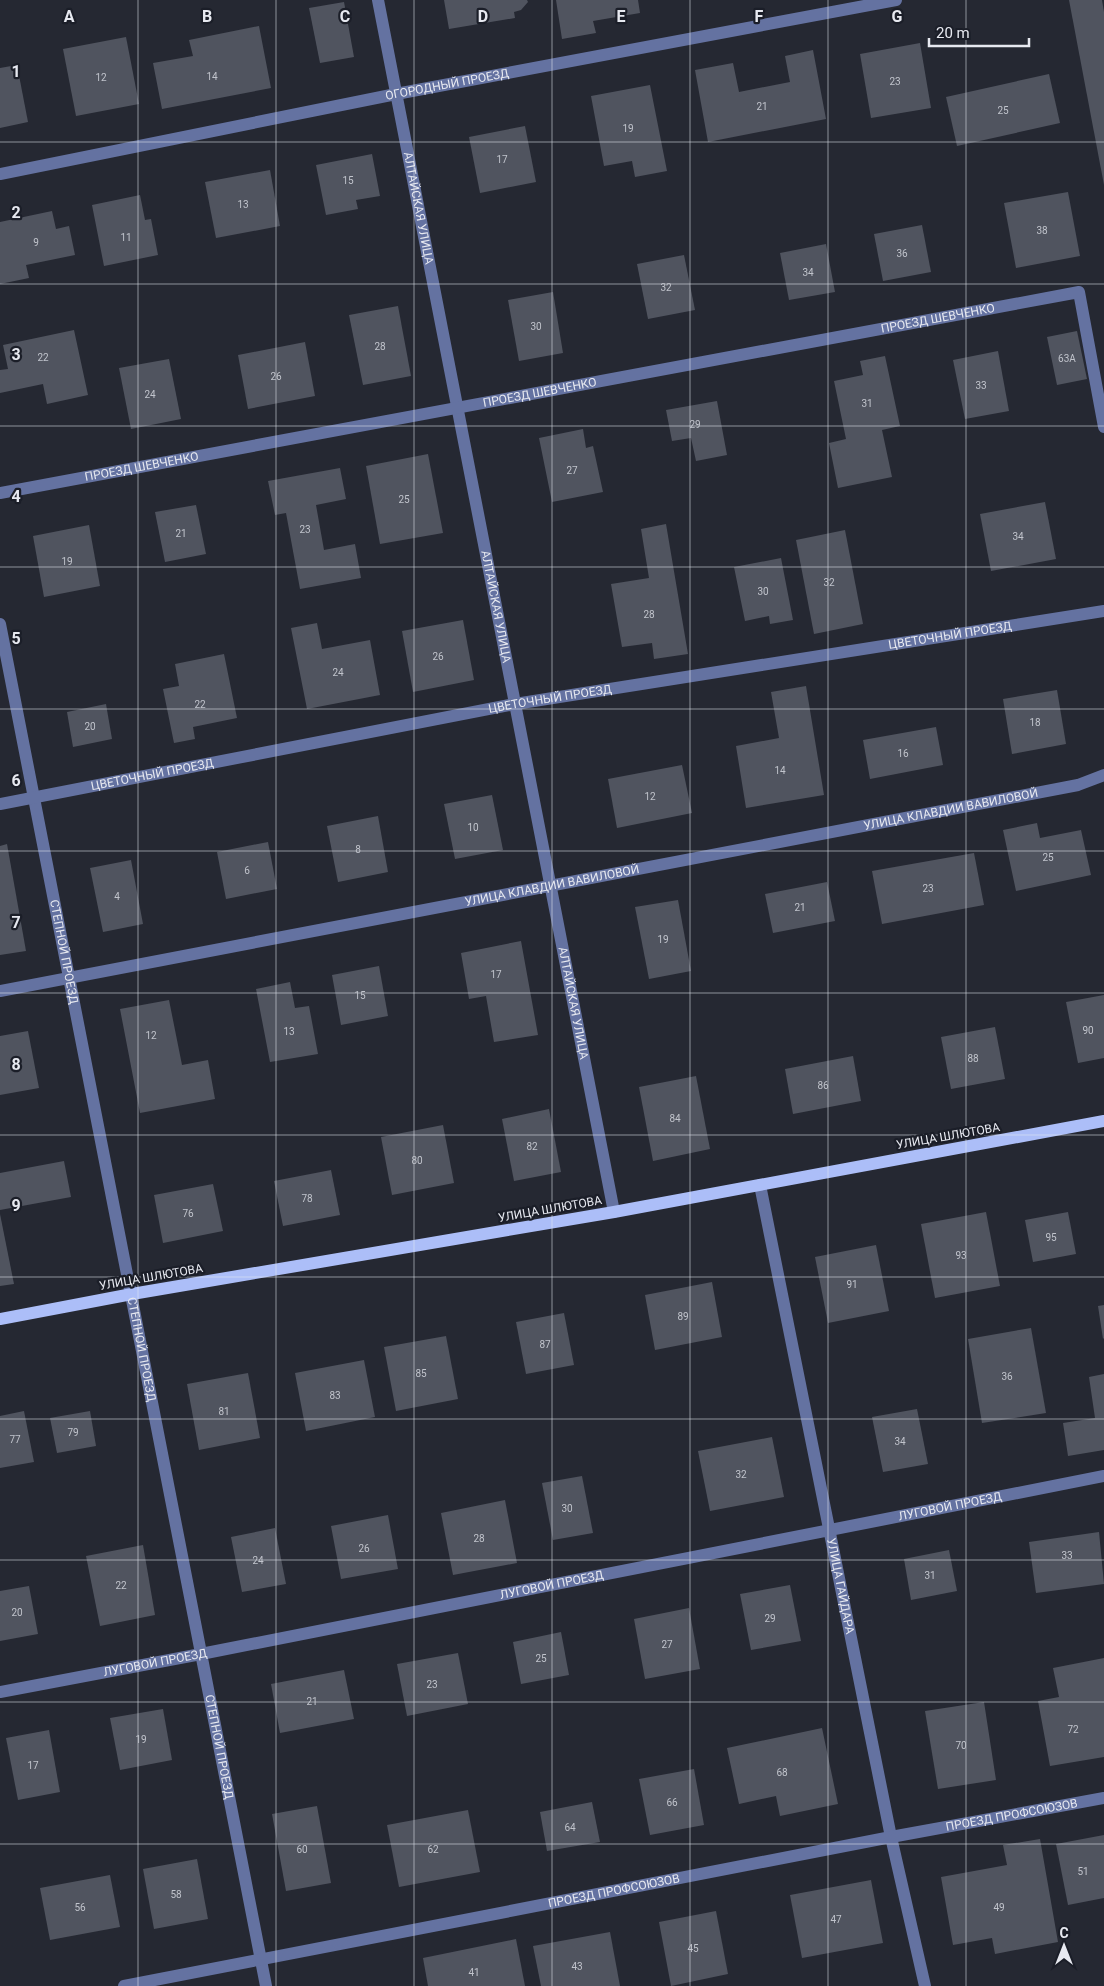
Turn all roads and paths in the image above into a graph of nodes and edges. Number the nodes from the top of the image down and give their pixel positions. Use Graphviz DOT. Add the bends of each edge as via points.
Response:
graph roads {
  1 [pos="378,0"];
  2 [pos="896,0"];
  3 [pos="396,94"];
  4 [pos="0,174"];
  5 [pos="457,407"];
  6 [pos="1104,427"];
  7 [pos="0,493"];
  8 [pos="1104,611"];
  9 [pos="0,624"];
  10 [pos="515,704"];
  11 [pos="1104,775"];
  12 [pos="35,796"];
  13 [pos="0,804"];
  14 [pos="551,887"];
  15 [pos="70,978"];
  16 [pos="0,991"];
  17 [pos="1104,1121"];
  18 [pos="760,1185"];
  19 [pos="614,1212"];
  20 [pos="132,1294"];
  21 [pos="0,1319"];
  22 [pos="1104,1476"];
  23 [pos="830,1529"];
  24 [pos="201,1654"];
  25 [pos="0,1692"];
  26 [pos="1104,1798"];
  27 [pos="891,1837"];
  28 [pos="260,1960"];
  29 [pos="124,1986"];
  30 [pos="266,1986"];
  31 [pos="925,1986"];
  1 -- 3 [label="street, АЛТАЙСКАЯ УЛИЦА"];
  2 -- 3 [label="street, ОГОРОДНЫЙ ПРОЕЗД"];
  3 -- 4 [label="street, ОГОРОДНЫЙ ПРОЕЗД"];
  3 -- 5 [label="street, АЛТАЙСКАЯ УЛИЦА"];
  5 -- 6 [label="street, ПРОЕЗД ШЕВЧЕНКО" via="1079,292"];
  5 -- 7 [label="street, ПРОЕЗД ШЕВЧЕНКО"];
  5 -- 10 [label="street, АЛТАЙСКАЯ УЛИЦА"];
  8 -- 10 [label="street, ЦВЕТОЧНЫЙ ПРОЕЗД"];
  9 -- 12 [label="street, СТЕПНОЙ ПРОЕЗД"];
  10 -- 12 [label="street, ЦВЕТОЧНЫЙ ПРОЕЗД"];
  10 -- 14 [label="street, АЛТАЙСКАЯ УЛИЦА"];
  11 -- 14 [label="street, УЛИЦА КЛАВДИИ ВАВИЛОВОЙ" via="1078,785"];
  12 -- 13 [label="street, ЦВЕТОЧНЫЙ ПРОЕЗД"];
  12 -- 15 [label="street, СТЕПНОЙ ПРОЕЗД"];
  14 -- 15 [label="street, УЛИЦА КЛАВДИИ ВАВИЛОВОЙ"];
  14 -- 19 [label="street, АЛТАЙСКАЯ УЛИЦА"];
  15 -- 16 [label="street, УЛИЦА КЛАВДИИ ВАВИЛОВОЙ"];
  15 -- 20 [label="street, СТЕПНОЙ ПРОЕЗД"];
  17 -- 18 [label="main road, УЛИЦА ШЛЮТОВА"];
  18 -- 19 [label="main road, УЛИЦА ШЛЮТОВА"];
  18 -- 23 [label="street, УЛИЦА ГАЙДАРА"];
  19 -- 20 [label="main road, УЛИЦА ШЛЮТОВА"];
  20 -- 21 [label="main road, УЛИЦА ШЛЮТОВА"];
  20 -- 24 [label="street, СТЕПНОЙ ПРОЕЗД"];
  22 -- 23 [label="street, ЛУГОВОЙ ПРОЕЗД"];
  23 -- 24 [label="street, ЛУГОВОЙ ПРОЕЗД"];
  23 -- 27 [label="street, УЛИЦА ГАЙДАРА"];
  24 -- 25 [label="street, ЛУГОВОЙ ПРОЕЗД"];
  24 -- 28 [label="street, СТЕПНОЙ ПРОЕЗД"];
  26 -- 27 [label="street, ПРОЕЗД ПРОФСОЮЗОВ"];
  27 -- 28 [label="street, ПРОЕЗД ПРОФСОЮЗОВ"];
  27 -- 31 [label="street, УЛИЦА ГАЙДАРА"];
  28 -- 29 [label="street, ПРОЕЗД ПРОФСОЮЗОВ"];
  28 -- 30 [label="street, СТЕПНОЙ ПРОЕЗД"];
}
